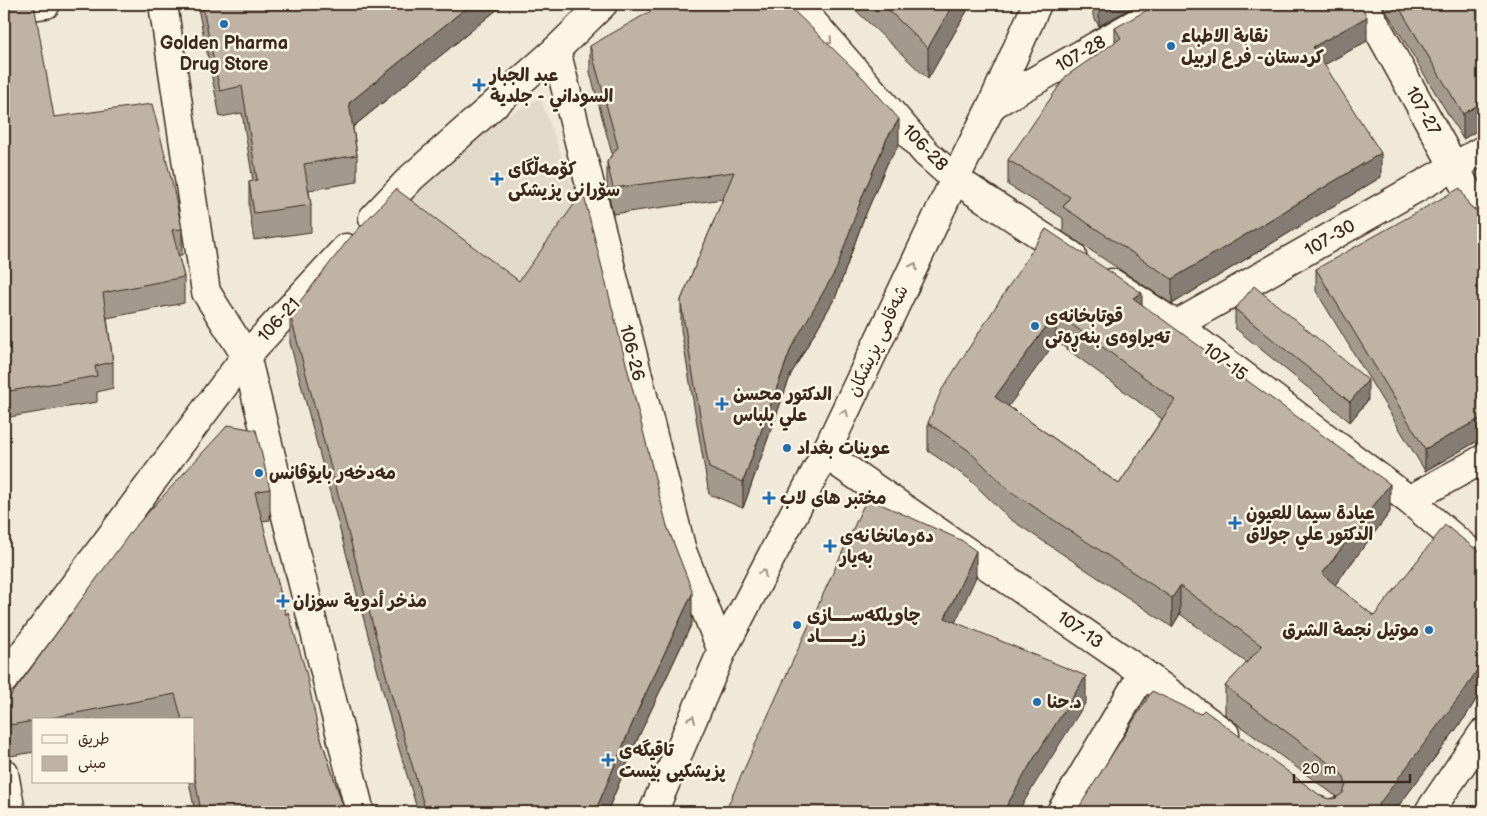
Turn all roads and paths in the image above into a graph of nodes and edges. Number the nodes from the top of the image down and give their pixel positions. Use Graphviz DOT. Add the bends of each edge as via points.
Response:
graph roads {
  1 [pos="46,4"];
  2 [pos="162,4"];
  3 [pos="603,4"];
  4 [pos="797,4"];
  5 [pos="1037,4"];
  6 [pos="1170,4"];
  7 [pos="1364,4"];
  8 [pos="4,10"];
  9 [pos="556,50"];
  10 [pos="992,105"];
  11 [pos="1483,150"];
  12 [pos="1454,167"];
  13 [pos="955,179"];
  14 [pos="1483,219"];
  15 [pos="1176,325"];
  16 [pos="246,356"];
  17 [pos="825,454"];
  18 [pos="1483,459"];
  19 [pos="1409,500"];
  20 [pos="1483,563"];
  21 [pos="722,651"];
  22 [pos="1143,673"];
  23 [pos="4,679"];
  24 [pos="1483,733"];
  25 [pos="1244,748"];
  26 [pos="4,773"];
  27 [pos="11,812"];
  28 [pos="360,812"];
  29 [pos="653,812"];
  30 [pos="1061,812"];
  31 [pos="1429,812"];
  1 -- 8 [label="street"];
  2 -- 16 [label="street" via="206,292"];
  3 -- 9 [label="street, 106-21"];
  4 -- 13 [label="street, 106-28, one-way" via="926,152"];
  5 -- 10 [label="street, شەقامی پزیشکان"];
  6 -- 10 [label="street, 107-28"];
  7 -- 12 [label="street, 107-27"];
  9 -- 16 [label="street, 106-21" via="411,178"];
  9 -- 21 [label="street, 106-26" via="682,551"];
  10 -- 13 [label="street, شەقامی پزیشکان"];
  11 -- 12 [label="street, 107-30"];
  12 -- 14 [label="street, 107-27"];
  12 -- 15 [label="street, 107-30"];
  13 -- 15 [label="street, 107-15"];
  17 -- 13 [label="street, شەقامی پزیشکان, one-way"];
  15 -- 19 [label="street, 107-15"];
  16 -- 23 [label="street, 106-21"];
  16 -- 28 [label="street"];
  21 -- 17 [label="street, شەقامی پزیشکان, one-way"];
  17 -- 22 [label="street, 107-13"];
  18 -- 19 [label="street"];
  19 -- 20 [label="street, 107-15"];
  29 -- 21 [label="street, شەقامی پزیشکان, one-way"];
  22 -- 25 [label="street, 107-13"];
  22 -- 30 [label="street"];
  24 -- 31 [label="street"];
  26 -- 27 [label="street"];
}
